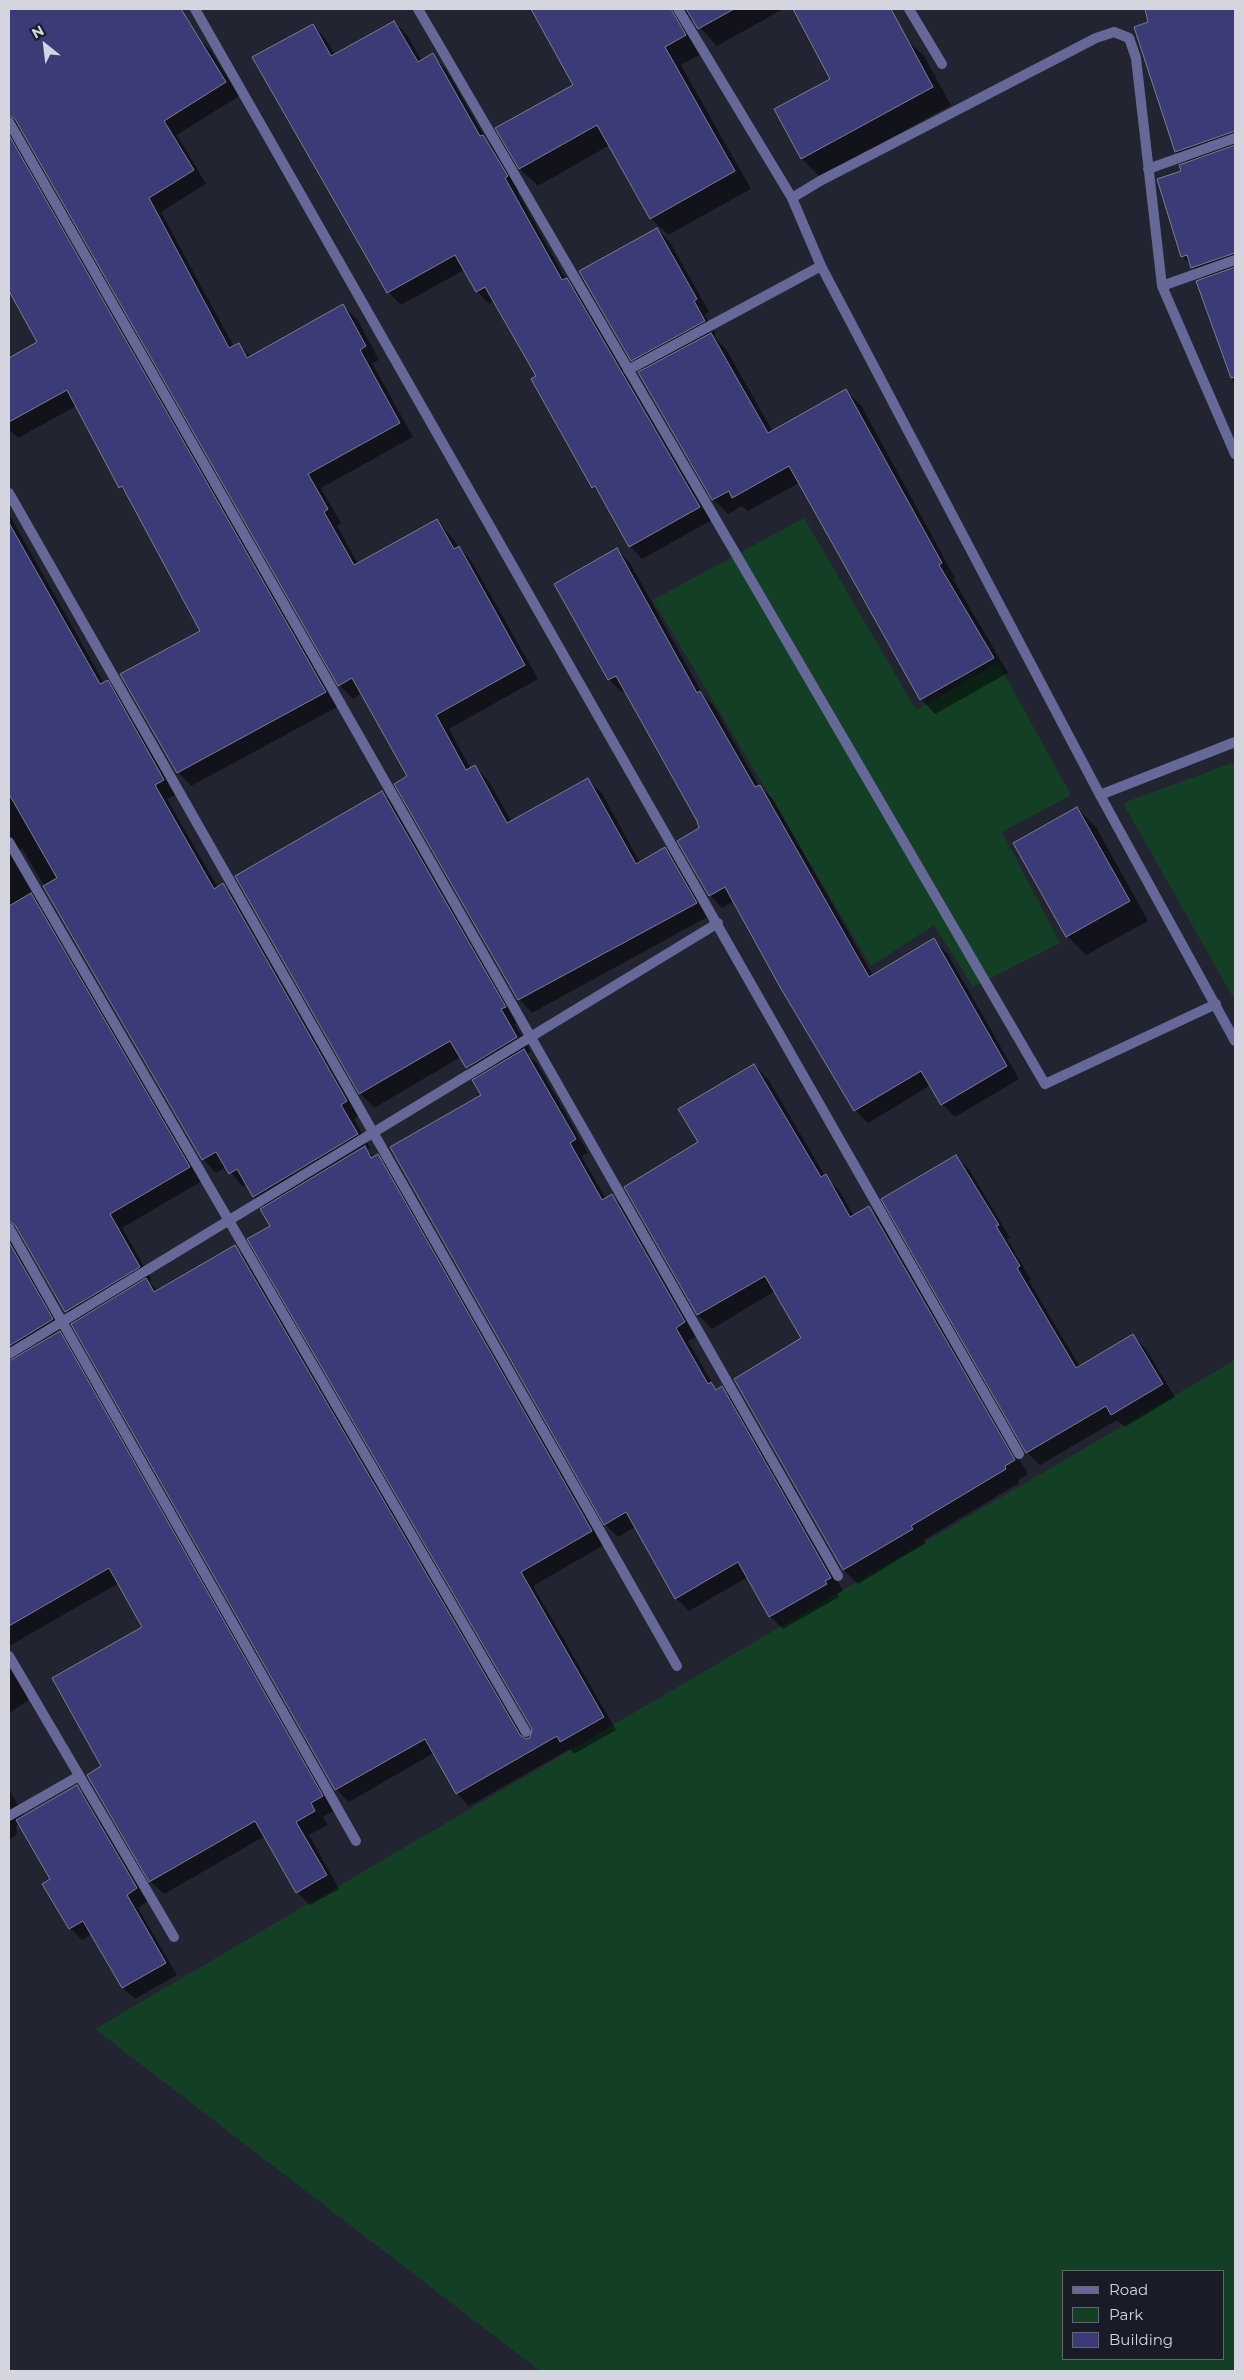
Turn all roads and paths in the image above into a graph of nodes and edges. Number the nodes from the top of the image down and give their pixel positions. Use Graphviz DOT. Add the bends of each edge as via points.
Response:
graph roads {
  1 [pos="195,9"];
  2 [pos="418,9"];
  3 [pos="678,9"];
  4 [pos="909,9"];
  5 [pos="942,64"];
  6 [pos="9,122"];
  7 [pos="1235,138"];
  8 [pos="1148,169"];
  9 [pos="792,198"];
  10 [pos="1235,260"];
  11 [pos="821,266"];
  12 [pos="1162,286"];
  13 [pos="628,370"];
  14 [pos="1235,454"];
  15 [pos="9,493"];
  16 [pos="1235,742"];
  17 [pos="1100,795"];
  18 [pos="9,842"];
  19 [pos="718,924"];
  20 [pos="1216,1004"];
  21 [pos="530,1038"];
  22 [pos="1235,1041"];
  23 [pos="373,1135"];
  24 [pos="230,1220"];
  25 [pos="9,1228"];
  26 [pos="61,1320"];
  27 [pos="9,1354"];
  28 [pos="1019,1454"];
  29 [pos="838,1576"];
  30 [pos="9,1656"];
  31 [pos="677,1666"];
  32 [pos="526,1732"];
  33 [pos="80,1776"];
  34 [pos="9,1816"];
  35 [pos="356,1841"];
  36 [pos="174,1937"];
  1 -- 19 [label="street"];
  2 -- 13 [label="street"];
  3 -- 9 [label="street"];
  4 -- 5 [label="street"];
  6 -- 21 [label="street"];
  7 -- 8 [label="street"];
  8 -- 9 [label="street" via="1136,58 1129,38 1114,32 1096,38"];
  8 -- 12 [label="street"];
  9 -- 11 [label="street"];
  10 -- 12 [label="street"];
  11 -- 13 [label="street"];
  11 -- 17 [label="street"];
  12 -- 14 [label="street"];
  13 -- 20 [label="street" via="1045,1084"];
  15 -- 23 [label="street"];
  16 -- 17 [label="street"];
  17 -- 20 [label="street"];
  18 -- 24 [label="street"];
  19 -- 21 [label="street"];
  19 -- 28 [label="street"];
  20 -- 22 [label="street"];
  21 -- 23 [label="street"];
  21 -- 29 [label="street"];
  23 -- 24 [label="street"];
  23 -- 31 [label="street"];
  24 -- 26 [label="street"];
  24 -- 32 [label="street"];
  25 -- 26 [label="street"];
  26 -- 27 [label="street"];
  26 -- 35 [label="street"];
  30 -- 33 [label="street"];
  33 -- 34 [label="street"];
  33 -- 36 [label="street"];
}
